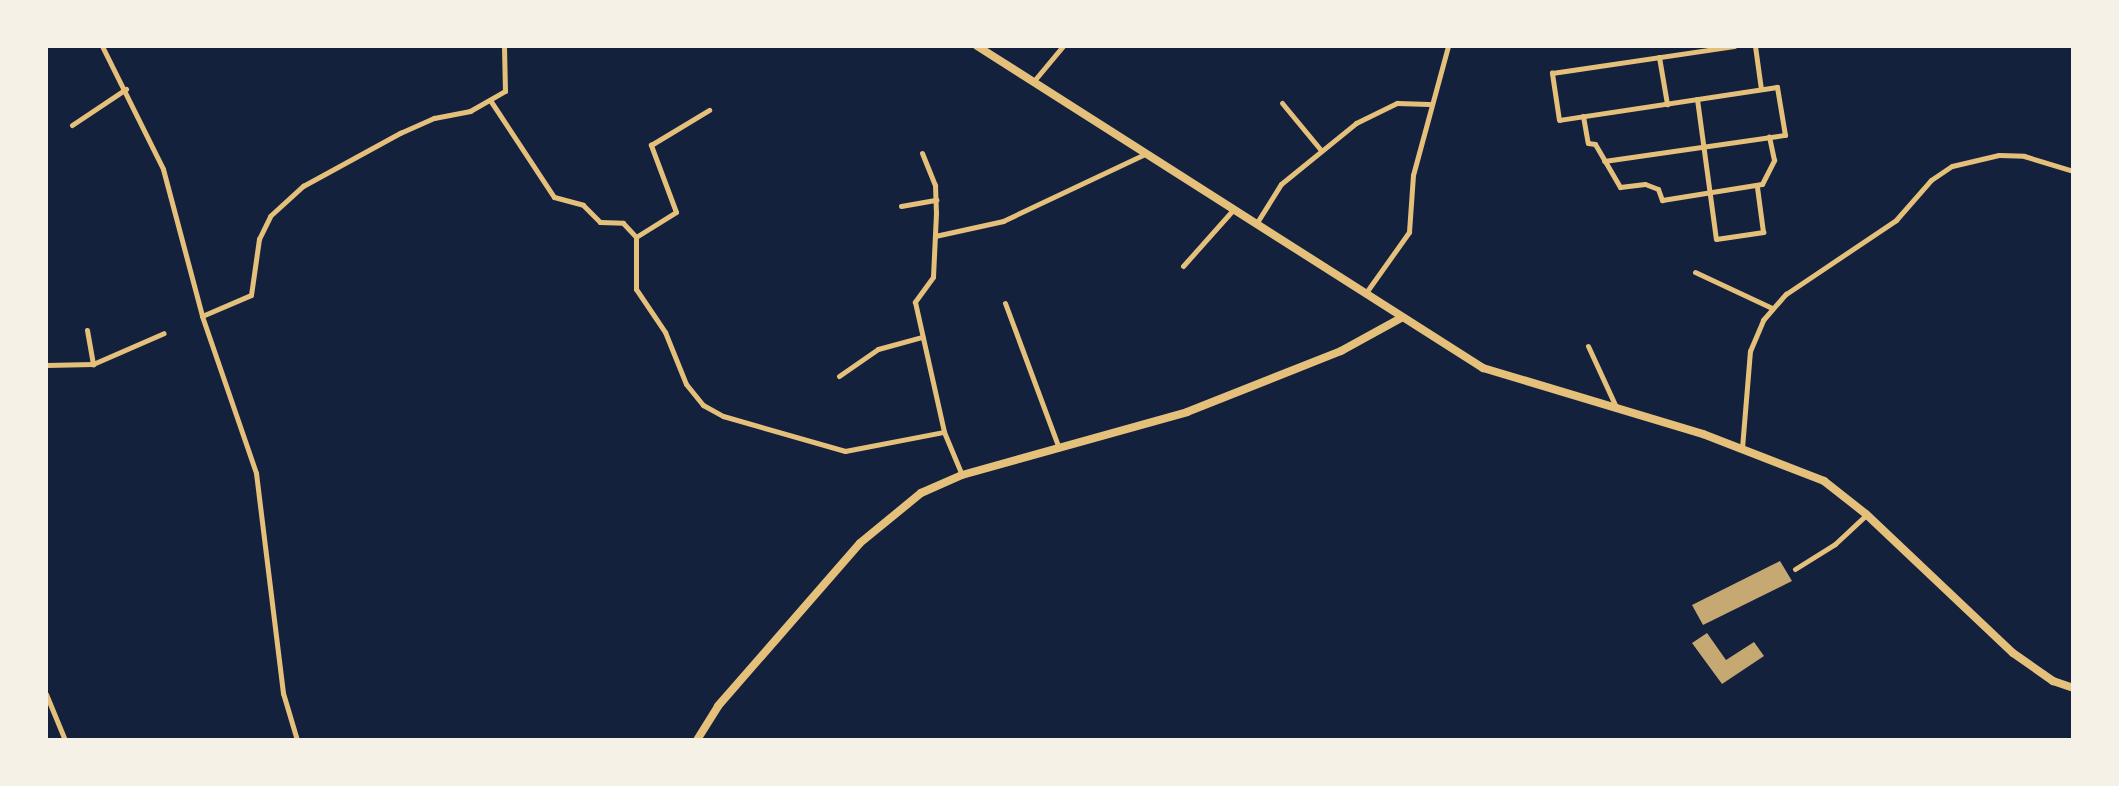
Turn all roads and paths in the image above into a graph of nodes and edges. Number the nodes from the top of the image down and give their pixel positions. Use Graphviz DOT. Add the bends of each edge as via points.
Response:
graph roads {
  1 [pos="102,46"];
  2 [pos="504,46"];
  3 [pos="977,46"];
  4 [pos="1063,46"];
  5 [pos="1448,46"];
  6 [pos="1734,46"];
  7 [pos="1755,46"];
  8 [pos="1708,48"];
  9 [pos="1659,57"];
  10 [pos="1033,82"];
  11 [pos="126,89"];
  12 [pos="1761,89"];
  13 [pos="1697,99"];
  14 [pos="490,100"];
  15 [pos="1282,103"];
  16 [pos="1429,104"];
  17 [pos="1667,104"];
  18 [pos="709,110"];
  19 [pos="1583,116"];
  20 [pos="72,125"];
  21 [pos="1769,137"];
  22 [pos="1703,147"];
  23 [pos="1320,149"];
  24 [pos="922,153"];
  25 [pos="1145,154"];
  26 [pos="1604,161"];
  27 [pos="2073,171"];
  28 [pos="1757,187"];
  29 [pos="1710,193"];
  30 [pos="936,200"];
  31 [pos="901,206"];
  32 [pos="1232,211"];
  33 [pos="1255,226"];
  34 [pos="935,236"];
  35 [pos="636,237"];
  36 [pos="1183,266"];
  37 [pos="1695,272"];
  38 [pos="1364,295"];
  39 [pos="1005,303"];
  40 [pos="1772,308"];
  41 [pos="202,316"];
  42 [pos="1401,318"];
  43 [pos="87,330"];
  44 [pos="164,333"];
  45 [pos="922,337"];
  46 [pos="1588,346"];
  47 [pos="93,364"];
  48 [pos="46,365"];
  49 [pos="839,376"];
  50 [pos="1616,407"];
  51 [pos="944,432"];
  52 [pos="1742,448"];
  53 [pos="1060,449"];
  54 [pos="962,475"];
  55 [pos="1866,514"];
  56 [pos="1795,569"];
  57 [pos="2073,688"];
  58 [pos="46,694"];
  59 [pos="65,740"];
  60 [pos="297,740"];
  61 [pos="697,740"];
  1 -- 11 [label="street"];
  2 -- 14 [label="street" via="508,86"];
  3 -- 10 [label="main road"];
  4 -- 10 [label="street"];
  5 -- 16 [label="street"];
  6 -- 8 [label="street"];
  7 -- 12 [label="street"];
  8 -- 9 [label="street"];
  9 -- 17 [label="street"];
  9 -- 19 [label="street" via="1552,73 1559,120"];
  10 -- 25 [label="main road"];
  11 -- 20 [label="street"];
  11 -- 41 [label="street" via="163,169"];
  12 -- 13 [label="street"];
  12 -- 21 [label="street" via="1777,87 1785,135"];
  13 -- 17 [label="street"];
  13 -- 22 [label="street"];
  14 -- 35 [label="street" via="554,197 562,204 583,205 600,222 623,223"];
  14 -- 41 [label="street" via="463,114 426,121 303,186 270,216 259,239 251,295"];
  15 -- 23 [label="street"];
  16 -- 23 [label="street" via="1397,103 1378,109"];
  16 -- 38 [label="street" via="1413,175 1409,232"];
  17 -- 19 [label="street"];
  18 -- 35 [label="street" via="651,145 676,212"];
  19 -- 26 [label="street" via="1588,143"];
  21 -- 22 [label="street"];
  21 -- 28 [label="street" via="1774,160"];
  22 -- 26 [label="street"];
  22 -- 29 [label="street"];
  23 -- 33 [label="street" via="1281,184"];
  24 -- 30 [label="street"];
  25 -- 32 [label="main road"];
  25 -- 34 [label="street" via="1003,221"];
  26 -- 29 [label="street" via="1620,187 1645,184 1658,189 1662,200"];
  27 -- 40 [label="street" via="2024,156 1965,161 1931,180 1896,220"];
  28 -- 29 [label="street"];
  28 -- 29 [label="street" via="1763,232 1716,239"];
  30 -- 31 [label="street"];
  30 -- 34 [label="street"];
  32 -- 33 [label="main road"];
  32 -- 36 [label="street"];
  33 -- 38 [label="main road"];
  34 -- 45 [label="street" via="933,277 915,302"];
  35 -- 51 [label="street" via="636,289 665,332 686,384 703,405 723,416 845,451"];
  37 -- 40 [label="street"];
  38 -- 42 [label="main road"];
  39 -- 53 [label="street"];
  40 -- 52 [label="street" via="1750,351"];
  41 -- 60 [label="street" via="261,491 283,693"];
  42 -- 50 [label="main road" via="1498,376"];
  42 -- 53 [label="main road" via="1368,339 1187,412"];
  43 -- 47 [label="street"];
  44 -- 47 [label="street"];
  45 -- 49 [label="street" via="878,349"];
  45 -- 51 [label="street"];
  46 -- 50 [label="street"];
  47 -- 48 [label="street"];
  50 -- 52 [label="main road"];
  51 -- 54 [label="street"];
  52 -- 55 [label="main road" via="1824,481"];
  53 -- 54 [label="main road"];
  54 -- 61 [label="main road" via="921,493 860,543 718,706"];
  55 -- 56 [label="street" via="1835,544"];
  55 -- 57 [label="main road" via="2013,653"];
  58 -- 59 [label="street"];
}
